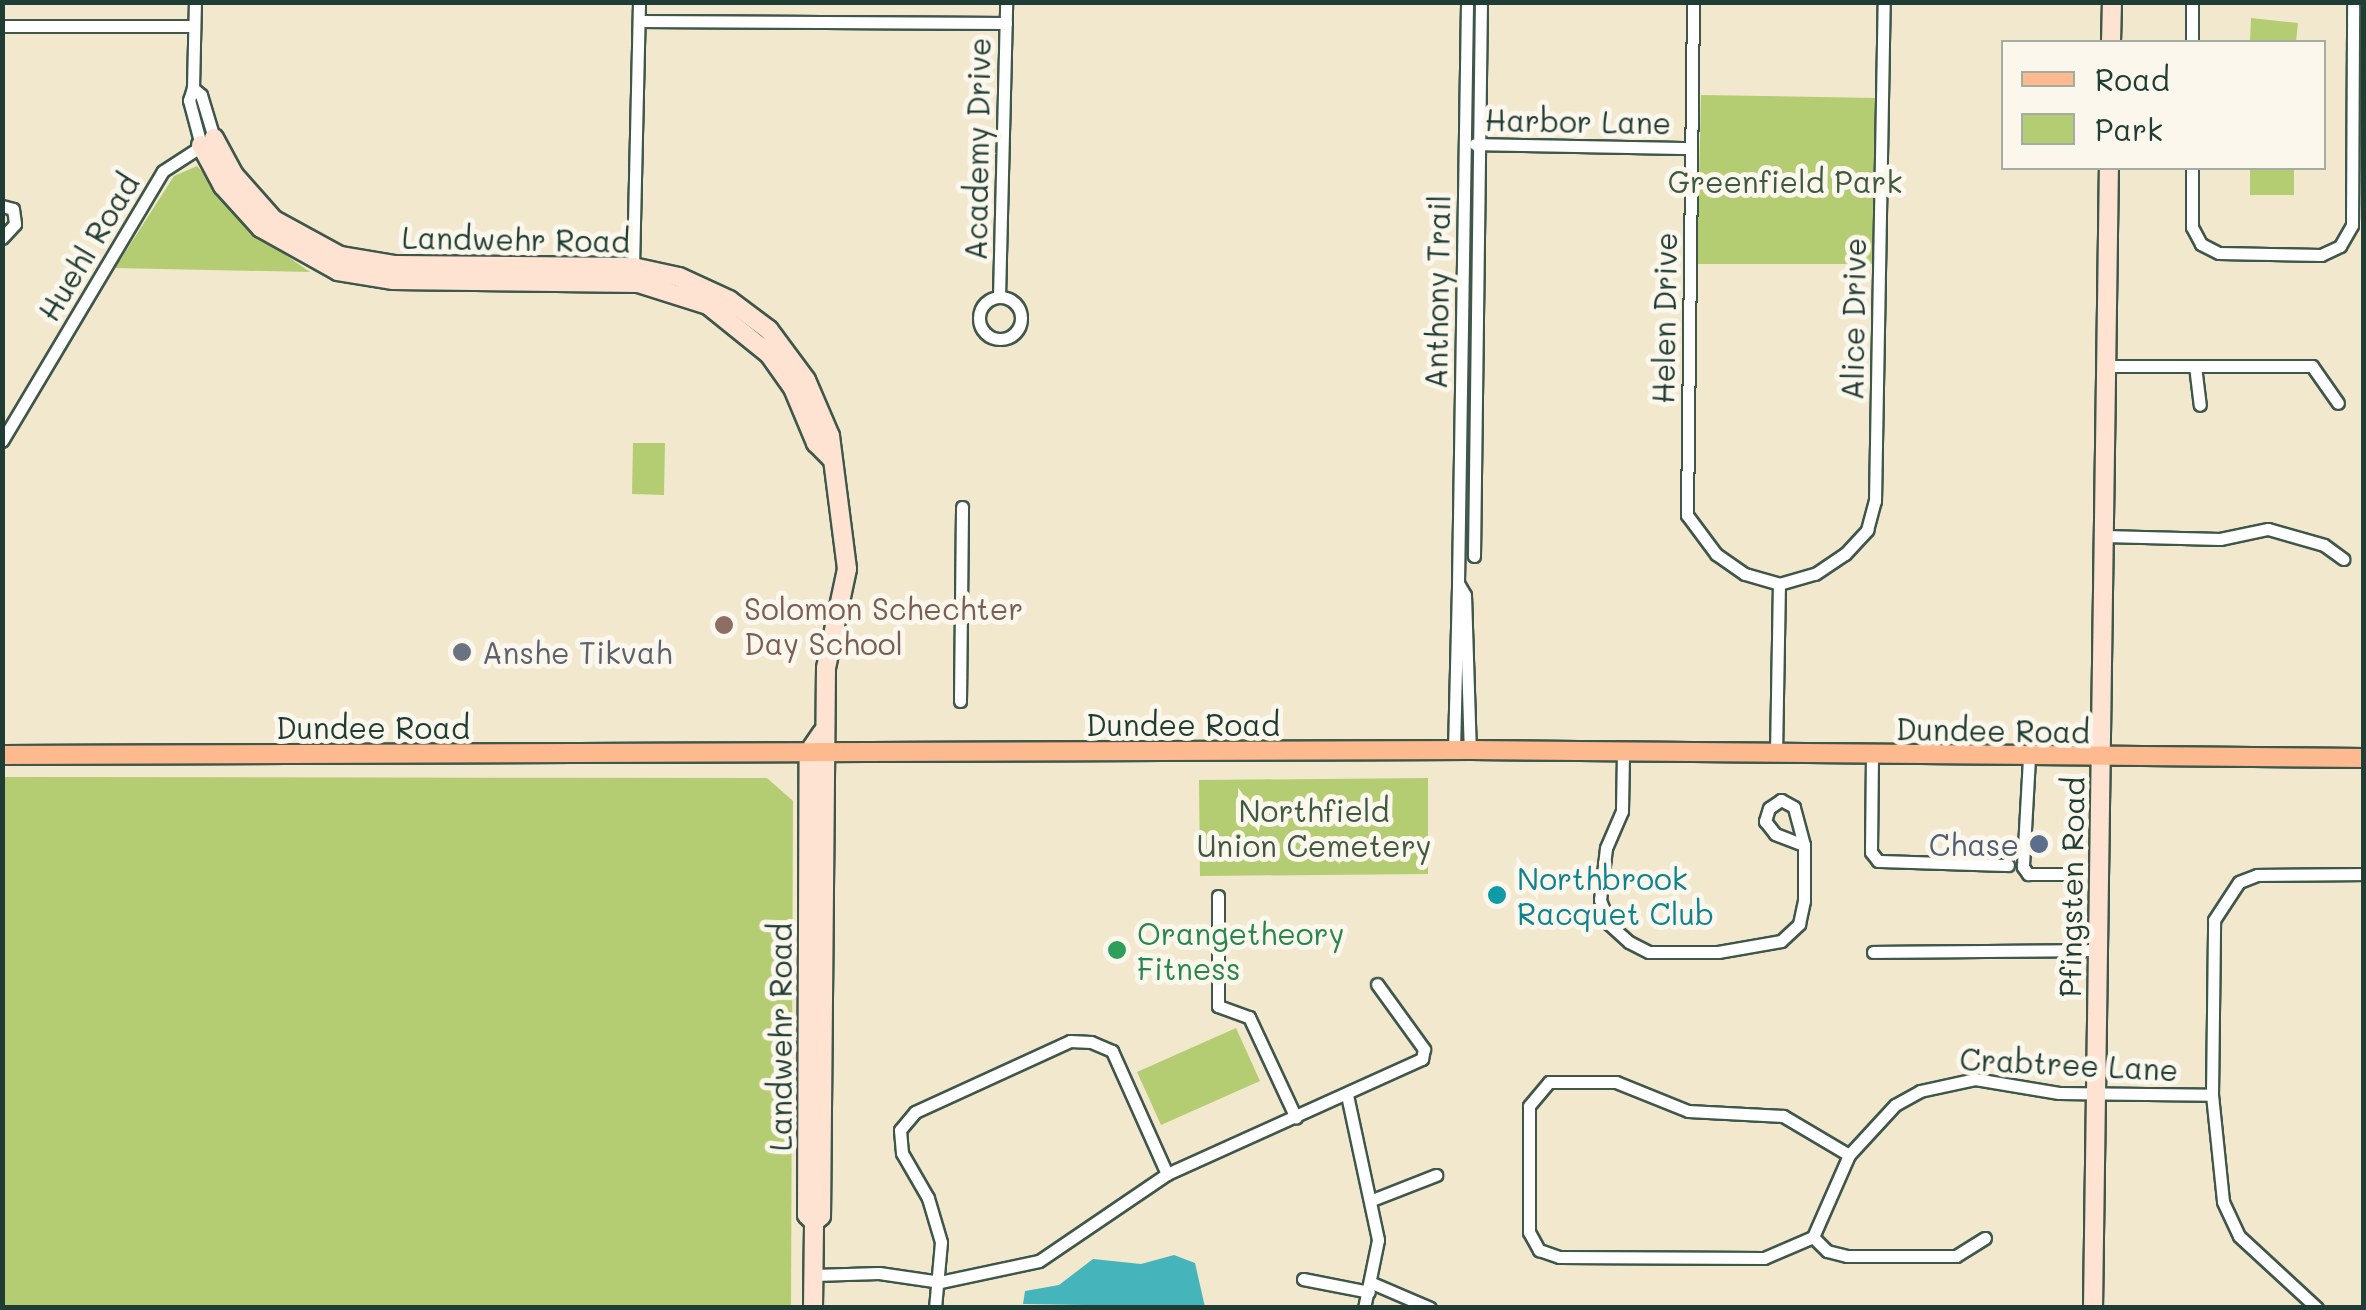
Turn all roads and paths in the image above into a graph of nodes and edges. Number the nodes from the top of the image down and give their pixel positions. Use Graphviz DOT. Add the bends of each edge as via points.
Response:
graph roads {
  1 [pos="194,2"];
  2 [pos="639,2"];
  3 [pos="1006,2"];
  4 [pos="1467,2"];
  5 [pos="1481,2"];
  6 [pos="1693,2"];
  7 [pos="1884,2"];
  8 [pos="2112,2"];
  9 [pos="2192,2"];
  10 [pos="2353,2"];
  11 [pos="639,21"];
  12 [pos="1006,23"];
  13 [pos="2,26"];
  14 [pos="194,26"];
  15 [pos="2111,40"];
  16 [pos="2192,40"];
  17 [pos="208,142"];
  18 [pos="1465,144"];
  19 [pos="1479,144"];
  20 [pos="1690,148"];
  21 [pos="2110,170"];
  22 [pos="2192,170"];
  23 [pos="2,206"];
  24 [pos="2,238"];
  25 [pos="633,267"];
  26 [pos="999,297"];
  27 [pos="2106,366"];
  28 [pos="2196,366"];
  29 [pos="2338,403"];
  30 [pos="2200,405"];
  31 [pos="2,441"];
  32 [pos="830,457"];
  33 [pos="1457,458"];
  34 [pos="1475,458"];
  35 [pos="962,507"];
  36 [pos="2104,536"];
  37 [pos="1474,556"];
  38 [pos="2343,559"];
  39 [pos="1779,584"];
  40 [pos="960,701"];
  41 [pos="1462,750"];
  42 [pos="818,752"];
  43 [pos="1624,753"];
  44 [pos="1776,754"];
  45 [pos="1872,755"];
  46 [pos="2,756"];
  47 [pos="2029,758"];
  48 [pos="2364,758"];
  49 [pos="2101,759"];
  50 [pos="1804,845"];
  51 [pos="2008,865"];
  52 [pos="2070,874"];
  53 [pos="2364,874"];
  54 [pos="1218,896"];
  55 [pos="2098,950"];
  56 [pos="1874,952"];
  57 [pos="1378,984"];
  58 [pos="2096,1094"];
  59 [pos="1348,1095"];
  60 [pos="2212,1095"];
  61 [pos="1296,1118"];
  62 [pos="1850,1155"];
  63 [pos="1168,1174"];
  64 [pos="1436,1176"];
  65 [pos="1372,1200"];
  66 [pos="1812,1237"];
  67 [pos="1986,1238"];
  68 [pos="814,1275"];
  69 [pos="1303,1279"];
  70 [pos="940,1282"];
  71 [pos="1370,1288"];
  72 [pos="814,1308"];
  73 [pos="935,1308"];
  74 [pos="1364,1308"];
  75 [pos="1430,1308"];
  76 [pos="2093,1308"];
  77 [pos="2317,1308"];
  1 -- 14 [label="street"];
  2 -- 11 [label="street"];
  3 -- 12 [label="street, Academy Drive"];
  4 -- 18 [label="street, Anthony Trail"];
  5 -- 19 [label="street, Anthony Trail"];
  6 -- 20 [label="street, Helen Drive"];
  7 -- 39 [label="street, Alice Drive" via="1875,501 1867,530 1844,554 1814,574"];
  8 -- 15 [label="street"];
  9 -- 16 [label="street"];
  10 -- 22 [label="street" via="2352,225 2340,246 2304,254 2219,252 2201,244 2192,227"];
  11 -- 12 [label="street"];
  11 -- 25 [label="street"];
  12 -- 26 [label="street, Academy Drive"];
  13 -- 14 [label="street"];
  14 -- 17 [label="street" via="193,88 201,96"];
  17 -- 25 [label="street, Landwehr Road" via="274,220 340,256 395,266"];
  17 -- 31 [label="street, Huehl Road" via="162,170"];
  17 -- 32 [label="street, Landwehr Road" via="223,186 261,228 338,271 394,280 638,283 708,305 769,354"];
  18 -- 19 [label="street, Harbor Lane"];
  18 -- 33 [label="street, Anthony Trail"];
  19 -- 20 [label="street, Harbor Lane"];
  19 -- 34 [label="street, Anthony Trail"];
  20 -- 39 [label="street, Helen Drive" via="1687,515 1716,554 1745,574"];
  21 -- 27 [label="street, Pfingsten Road"];
  23 -- 24 [label="street" via="13,209 16,224"];
  25 -- 32 [label="street, Landwehr Road" via="704,287 769,330 814,396"];
  27 -- 28 [label="street"];
  27 -- 36 [label="street, Pfingsten Road"];
  28 -- 29 [label="street" via="2312,366"];
  28 -- 30 [label="street"];
  32 -- 42 [label="street, Landwehr Road" via="847,569 826,668"];
  33 -- 34 [label="street"];
  33 -- 41 [label="street, Anthony Trail"];
  34 -- 37 [label="street, Anthony Trail"];
  35 -- 40 [label="street"];
  36 -- 38 [label="street" via="2220,538 2268,528 2324,545"];
  36 -- 49 [label="street, Pfingsten Road"];
  39 -- 44 [label="street"];
  41 -- 42 [label="main road, Dundee Road"];
  41 -- 43 [label="main road, Dundee Road"];
  42 -- 46 [label="main road, Dundee Road"];
  42 -- 68 [label="street, Landwehr Road" via="807,1215 814,1222"];
  43 -- 44 [label="main road, Dundee Road"];
  43 -- 50 [label="street" via="1622,812 1606,848 1600,900 1609,924 1639,947 1752,950 1781,940 1799,924"];
  44 -- 45 [label="main road, Dundee Road"];
  45 -- 47 [label="main road, Dundee Road"];
  45 -- 51 [label="street" via="1871,852 1878,861"];
  47 -- 49 [label="main road, Dundee Road"];
  47 -- 52 [label="street" via="2023,868 2028,874"];
  48 -- 49 [label="main road, Dundee Road"];
  49 -- 55 [label="street, Pfingsten Road"];
  53 -- 60 [label="street" via="2257,875 2224,899 2214,920"];
  54 -- 61 [label="street" via="1218,1006 1249,1017"];
  55 -- 56 [label="street"];
  55 -- 58 [label="street, Pfingsten Road"];
  57 -- 59 [label="street" via="1424,1049 1422,1059"];
  58 -- 60 [label="street, Crabtree Lane"];
  58 -- 62 [label="street, Crabtree Lane" via="1998,1080 1946,1082 1895,1105"];
  58 -- 76 [label="street, Pfingsten Road"];
  59 -- 61 [label="street"];
  59 -- 65 [label="street"];
  60 -- 77 [label="street, Crabtree Lane" via="2215,1170 2239,1236"];
  61 -- 63 [label="street"];
  62 -- 66 [label="street, Crabtree Lane"];
  62 -- 66 [label="street" via="1783,1116 1688,1111 1616,1082 1549,1082 1529,1106 1529,1232 1538,1250 1558,1257 1764,1258"];
  63 -- 70 [label="street" via="1039,1261"];
  63 -- 70 [label="street" via="1112,1051 1092,1042 1070,1041 915,1112 900,1130 902,1153 928,1198 941,1242"];
  64 -- 65 [label="street"];
  65 -- 71 [label="street" via="1378,1240"];
  66 -- 67 [label="street" via="1827,1251 1956,1256"];
  68 -- 70 [label="street"];
  68 -- 72 [label="street, Landwehr Road"];
  69 -- 71 [label="street"];
  70 -- 73 [label="street"];
  71 -- 74 [label="street"];
  71 -- 75 [label="street"];
}
